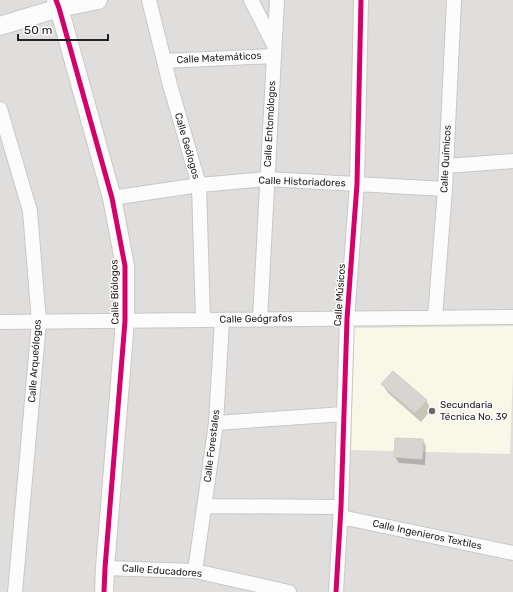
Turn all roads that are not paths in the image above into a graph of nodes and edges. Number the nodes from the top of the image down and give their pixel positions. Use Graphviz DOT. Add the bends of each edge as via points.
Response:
graph roads {
  1 [pos="98,0"];
  2 [pos="149,0"];
  3 [pos="251,0"];
  4 [pos="277,0"];
  5 [pos="361,0"];
  6 [pos="454,0"];
  7 [pos="57,4"];
  8 [pos="0,26"];
  9 [pos="274,51"];
  10 [pos="164,61"];
  11 [pos="0,110"];
  12 [pos="513,161"];
  13 [pos="446,166"];
  14 [pos="267,179"];
  15 [pos="357,184"];
  16 [pos="199,185"];
  17 [pos="445,189"];
  18 [pos="112,198"];
  19 [pos="513,317"];
  20 [pos="347,318"];
  21 [pos="435,318"];
  22 [pos="260,319"];
  23 [pos="203,320"];
  24 [pos="222,320"];
  25 [pos="125,321"];
  26 [pos="0,322"];
  27 [pos="39,322"];
  28 [pos="344,414"];
  29 [pos="216,424"];
  30 [pos="204,506"];
  31 [pos="341,512"];
  32 [pos="513,553"];
  33 [pos="105,568"];
  34 [pos="195,572"];
  35 [pos="15,592"];
  36 [pos="104,592"];
  37 [pos="288,592"];
  38 [pos="336,592"];
  1 -- 7 [label="street"];
  2 -- 10 [label="street, Calle Geólogos"];
  3 -- 9 [label="street"];
  4 -- 9 [label="street, Calle Entomólogos"];
  5 -- 15 [label="street, Calle Músicos"];
  6 -- 13 [label="street, Calle Químicos"];
  7 -- 8 [label="street"];
  7 -- 18 [label="street, Calle Biólogos"];
  9 -- 10 [label="street, Calle Matemáticos"];
  9 -- 14 [label="street, Calle Entomólogos"];
  10 -- 16 [label="street, Calle Geólogos"];
  11 -- 27 [label="street, Calle Arqueólogos" via="30,210"];
  12 -- 13 [label="street"];
  13 -- 17 [label="street, Calle Químicos"];
  14 -- 15 [label="street, Calle Historiadores"];
  14 -- 16 [label="street, Calle Historiadores"];
  14 -- 22 [label="street, Calle Entomólogos"];
  15 -- 17 [label="street, Calle Historiadores"];
  15 -- 20 [label="street, Calle Músicos"];
  16 -- 18 [label="street, Calle Historiadores"];
  16 -- 23 [label="street, Calle Geólogos"];
  17 -- 21 [label="street, Calle Químicos"];
  18 -- 25 [label="street, Calle Biólogos" via="125,266"];
  19 -- 21 [label="street, Calle Geógrafos"];
  20 -- 21 [label="street, Calle Geógrafos"];
  20 -- 22 [label="street, Calle Geógrafos"];
  20 -- 28 [label="street, Calle Músicos"];
  22 -- 24 [label="street, Calle Geógrafos"];
  23 -- 24 [label="street, Calle Geógrafos"];
  23 -- 25 [label="street, Calle Geógrafos"];
  24 -- 29 [label="street, Calle Forestales"];
  25 -- 27 [label="street, Calle Geógrafos"];
  25 -- 33 [label="street, Calle Biólogos"];
  26 -- 27 [label="street, Calle Geógrafos"];
  27 -- 35 [label="street, Calle Arqueólogos"];
  28 -- 29 [label="street"];
  28 -- 31 [label="street, Calle Músicos"];
  29 -- 30 [label="street, Calle Forestales"];
  30 -- 31 [label="street, Calle Ingenieros Textiles"];
  30 -- 34 [label="street, Calle Forestales"];
  31 -- 32 [label="street, Calle Ingenieros Textiles"];
  31 -- 38 [label="street, Calle Músicos"];
  33 -- 34 [label="street, Calle Educadores"];
  33 -- 36 [label="street, Calle Biólogos"];
  34 -- 37 [label="street, Calle Educadores"];
}
